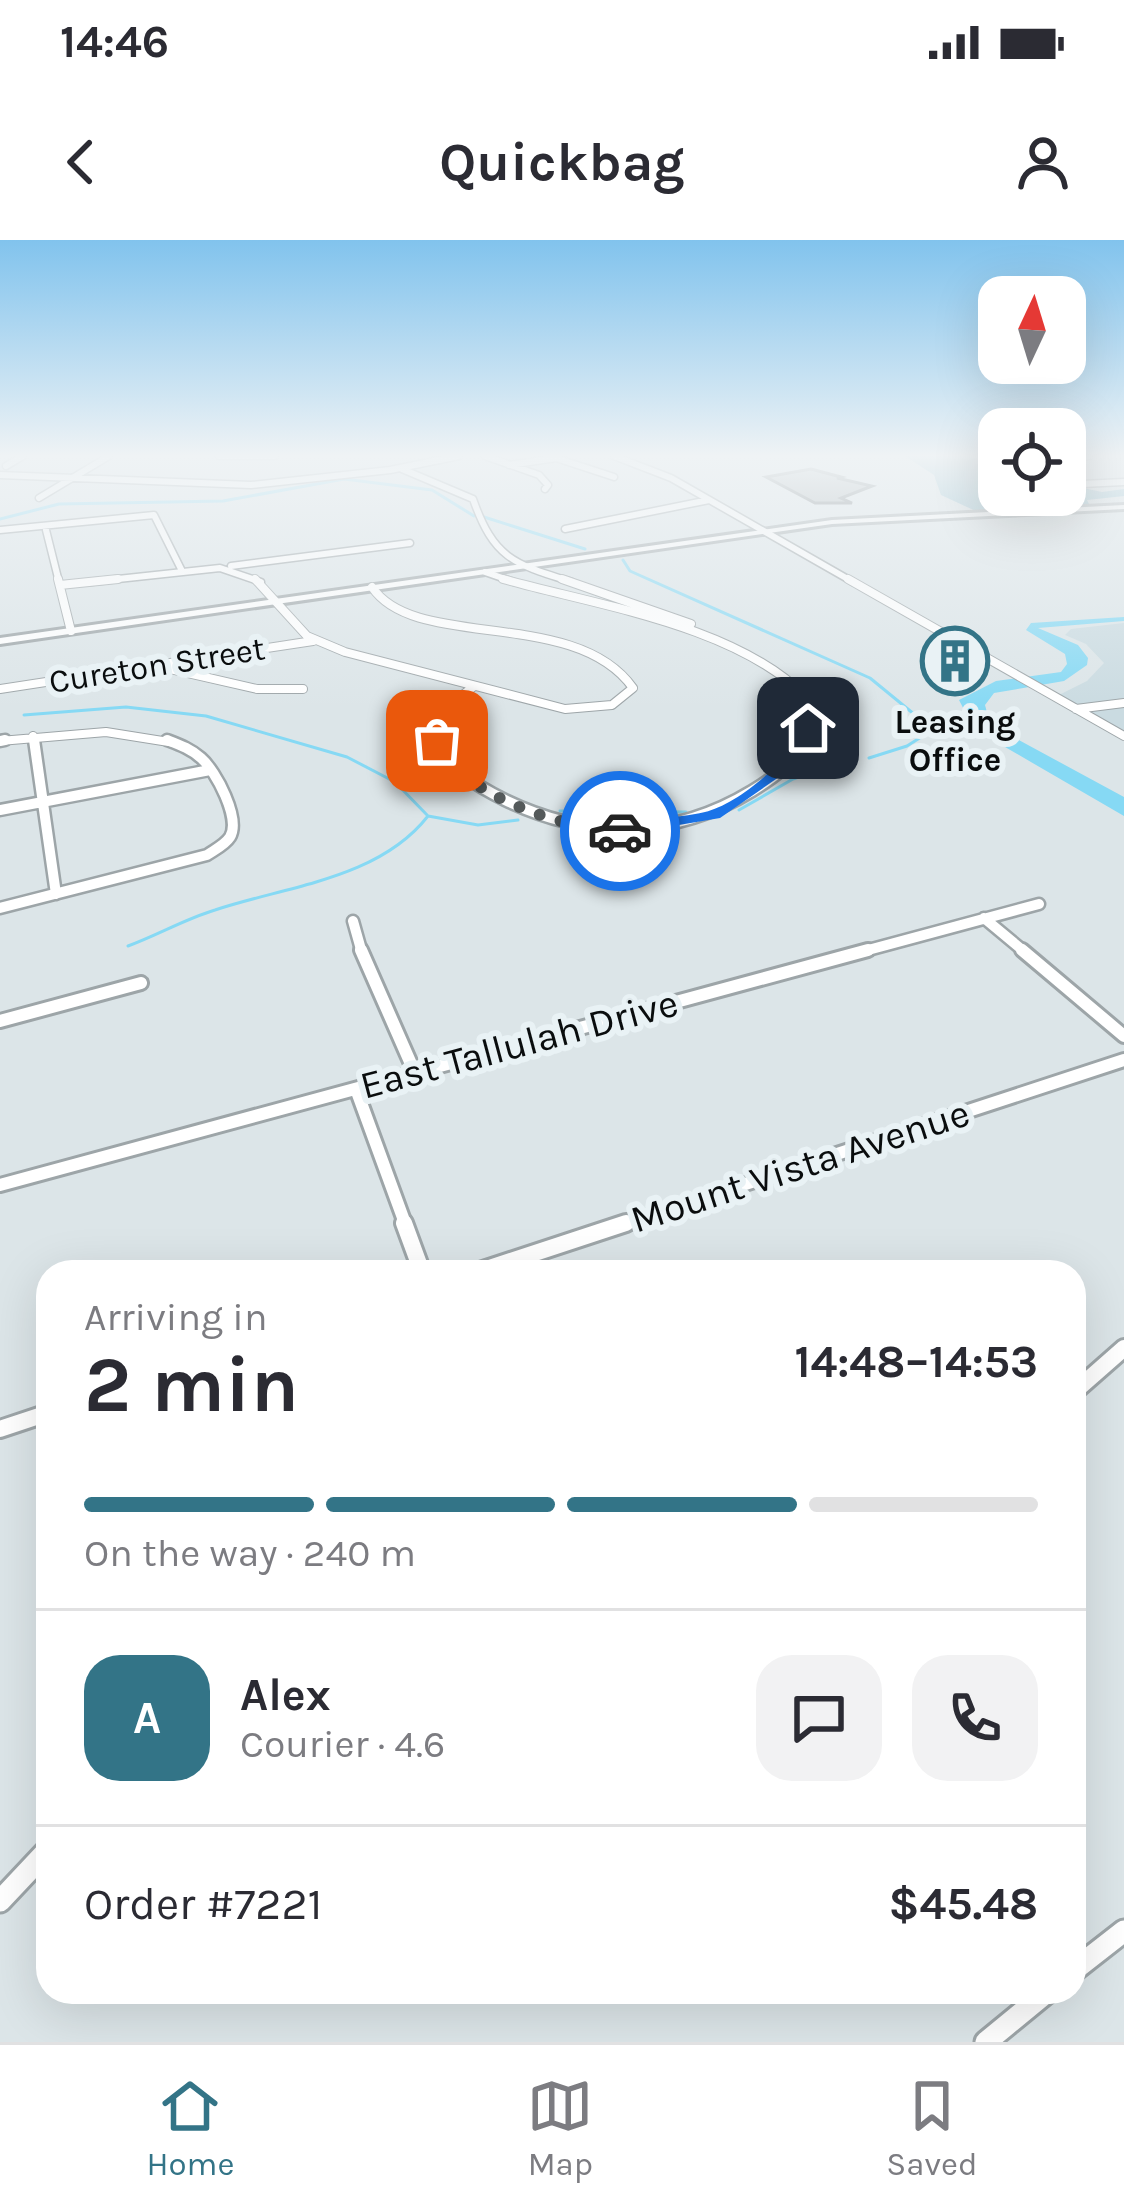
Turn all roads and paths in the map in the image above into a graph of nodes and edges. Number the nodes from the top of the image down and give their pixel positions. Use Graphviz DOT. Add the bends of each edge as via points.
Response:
graph roads {
  1 [pos="49,540"];
  2 [pos="169,540"];
  3 [pos="491,540"];
  4 [pos="708,540"];
  5 [pos="781,540"];
  6 [pos="410,543"];
  7 [pos="520,566"];
  8 [pos="220,568"];
  9 [pos="181,569"];
  10 [pos="485,572"];
  11 [pos="60,585"];
  12 [pos="372,587"];
  13 [pos="281,601"];
  14 [pos="70,631"];
  15 [pos="313,640"];
  16 [pos="0,641"];
  17 [pos="751,659"];
  18 [pos="156,665"];
  19 [pos="472,687"];
  20 [pos="304,688"];
  21 [pos="0,689"];
  22 [pos="1124,703"];
  23 [pos="1076,709"];
  24 [pos="33,736"];
  25 [pos="1124,736"];
  26 [pos="0,741"];
  27 [pos="210,770"];
  28 [pos="41,802"];
  29 [pos="0,810"];
  30 [pos="56,894"];
  31 [pos="1039,904"];
  32 [pos="0,908"];
  33 [pos="983,918"];
  34 [pos="353,921"];
  35 [pos="141,983"];
  36 [pos="0,1021"];
  37 [pos="1124,1036"];
  38 [pos="1124,1060"];
  39 [pos="415,1073"];
  40 [pos="356,1089"];
  41 [pos="0,1185"];
  42 [pos="418,1260"];
  43 [pos="514,1260"];
  44 [pos="1124,1348"];
  45 [pos="1086,1381"];
  46 [pos="36,1417"];
  47 [pos="0,1429"];
  48 [pos="36,1863"];
  49 [pos="0,1901"];
  50 [pos="1124,1930"];
  51 [pos="1086,1960"];
  52 [pos="1032,2004"];
  53 [pos="986,2042"];
  1 -- 11 [label="street"];
  2 -- 9 [label="street"];
  3 -- 7 [label="street"];
  4 -- 7 [label="main road"];
  5 -- 23 [label="street"];
  6 -- 8 [label="street"];
  7 -- 10 [label="main road"];
  7 -- 17 [label="street" via="639,602 735,644"];
  8 -- 9 [label="street"];
  8 -- 13 [label="street" via="252,576"];
  9 -- 11 [label="street"];
  10 -- 12 [label="main road"];
  10 -- 17 [label="street" via="614,606"];
  11 -- 14 [label="street"];
  12 -- 13 [label="main road"];
  12 -- 19 [label="street" via="403,613 584,649 624,671 633,688 612,704 580,710"];
  13 -- 14 [label="main road"];
  13 -- 15 [label="street"];
  14 -- 16 [label="main road"];
  15 -- 18 [label="street, Cureton Street"];
  15 -- 19 [label="street"];
  17 -- 19 [label="street" via="811,700 801,751 716,815 646,830 566,823 466,776 437,736 449,705"];
  18 -- 20 [label="street" via="245,687"];
  18 -- 21 [label="street, Cureton Street"];
  22 -- 23 [label="street"];
  23 -- 25 [label="street"];
  24 -- 26 [label="street"];
  24 -- 27 [label="street" via="86,732 165,742 197,754"];
  24 -- 28 [label="street"];
  27 -- 28 [label="street"];
  27 -- 30 [label="street" via="233,824 228,841 207,854"];
  28 -- 29 [label="street"];
  28 -- 30 [label="street"];
  30 -- 32 [label="street"];
  31 -- 33 [label="street, East Tallulah Drive"];
  33 -- 37 [label="street"];
  33 -- 39 [label="street, East Tallulah Drive"];
  34 -- 39 [label="street"];
  35 -- 36 [label="street"];
  38 -- 43 [label="street, Mount Vista Avenue"];
  39 -- 40 [label="street, East Tallulah Drive"];
  40 -- 41 [label="street, East Tallulah Drive"];
  40 -- 42 [label="street"];
  44 -- 45 [label="street"];
  46 -- 47 [label="street"];
  48 -- 49 [label="street"];
  50 -- 51 [label="street"];
  52 -- 53 [label="street"];
}
